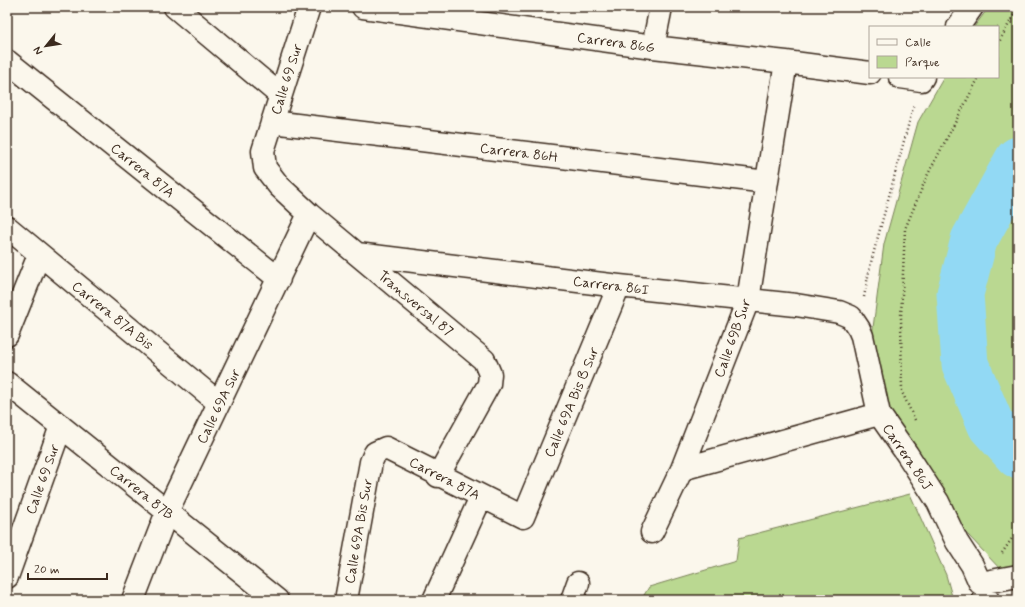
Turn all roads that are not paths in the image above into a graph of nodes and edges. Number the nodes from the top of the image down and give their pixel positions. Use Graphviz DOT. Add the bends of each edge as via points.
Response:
graph roads {
  1 [pos="175,7"];
  2 [pos="309,7"];
  3 [pos="363,7"];
  4 [pos="661,7"];
  5 [pos="972,7"];
  6 [pos="959,26"];
  7 [pos="653,47"];
  8 [pos="7,61"];
  9 [pos="786,62"];
  10 [pos="869,73"];
  11 [pos="280,95"];
  12 [pos="272,122"];
  13 [pos="263,151"];
  14 [pos="767,182"];
  15 [pos="309,214"];
  16 [pos="7,227"];
  17 [pos="357,254"];
  18 [pos="39,255"];
  19 [pos="279,279"];
  20 [pos="619,286"];
  21 [pos="748,300"];
  22 [pos="7,335"];
  23 [pos="7,384"];
  24 [pos="219,402"];
  25 [pos="879,414"];
  26 [pos="61,426"];
  27 [pos="371,462"];
  28 [pos="682,469"];
  29 [pos="438,476"];
  30 [pos="481,496"];
  31 [pos="167,512"];
  32 [pos="523,517"];
  33 [pos="652,532"];
  34 [pos="1018,576"];
  35 [pos="7,577"];
  36 [pos="257,593"];
  37 [pos="984,596"];
  38 [pos="133,600"];
  39 [pos="277,600"];
  40 [pos="346,600"];
  41 [pos="434,600"];
  1 -- 11 [label="street"];
  2 -- 11 [label="street, Calle 69 Sur"];
  3 -- 7 [label="street, Carrera 86G"];
  4 -- 7 [label="street"];
  5 -- 6 [label="street"];
  7 -- 9 [label="street, Carrera 86G"];
  8 -- 19 [label="street, Carrera 87A"];
  9 -- 10 [label="street, Carrera 86G"];
  9 -- 14 [label="street, Calle 69B Sur"];
  11 -- 12 [label="street, Calle 69 Sur"];
  12 -- 13 [label="street, Calle 69 Sur"];
  12 -- 14 [label="street, Carrera 86H"];
  13 -- 15 [label="street, Transversal 87" via="265,168 279,186"];
  14 -- 21 [label="street, Calle 69B Sur"];
  15 -- 17 [label="street, Transversal 87"];
  15 -- 19 [label="street, Calle 69A Sur"];
  16 -- 18 [label="street, Carrera 87A Bis"];
  17 -- 20 [label="street, Carrera 86I"];
  17 -- 29 [label="street, Transversal 87" via="484,360 490,374 489,384"];
  18 -- 22 [label="street"];
  18 -- 24 [label="street, Carrera 87A Bis"];
  19 -- 24 [label="street, Calle 69A Sur"];
  20 -- 21 [label="street, Carrera 86I"];
  20 -- 32 [label="street, Calle 69A Bis B Sur"];
  21 -- 25 [label="street, Carrera 86I" via="839,312 851,318 864,344"];
  21 -- 28 [label="street, Calle 69B Sur"];
  23 -- 26 [label="street, Carrera 87B"];
  24 -- 31 [label="street, Calle 69A Sur"];
  25 -- 28 [label="street, Carrera 86J"];
  25 -- 37 [label="street, Carrera 86J" via="938,502 957,542 972,565"];
  26 -- 31 [label="street, Carrera 87B"];
  26 -- 35 [label="street, Calle 69 Sur"];
  27 -- 29 [label="street, Carrera 87A" via="375,453 386,448"];
  27 -- 40 [label="street, Calle 69A Bis Sur"];
  28 -- 33 [label="street, Calle 69B Sur"];
  29 -- 30 [label="street, Carrera 87A"];
  30 -- 32 [label="street, Carrera 87A"];
  30 -- 41 [label="street"];
  31 -- 36 [label="street, Carrera 87B"];
  31 -- 38 [label="street, Calle 69A Sur"];
  34 -- 37 [label="street, Carrera 86J"];
  36 -- 39 [label="street, Carrera 87B"];
}
